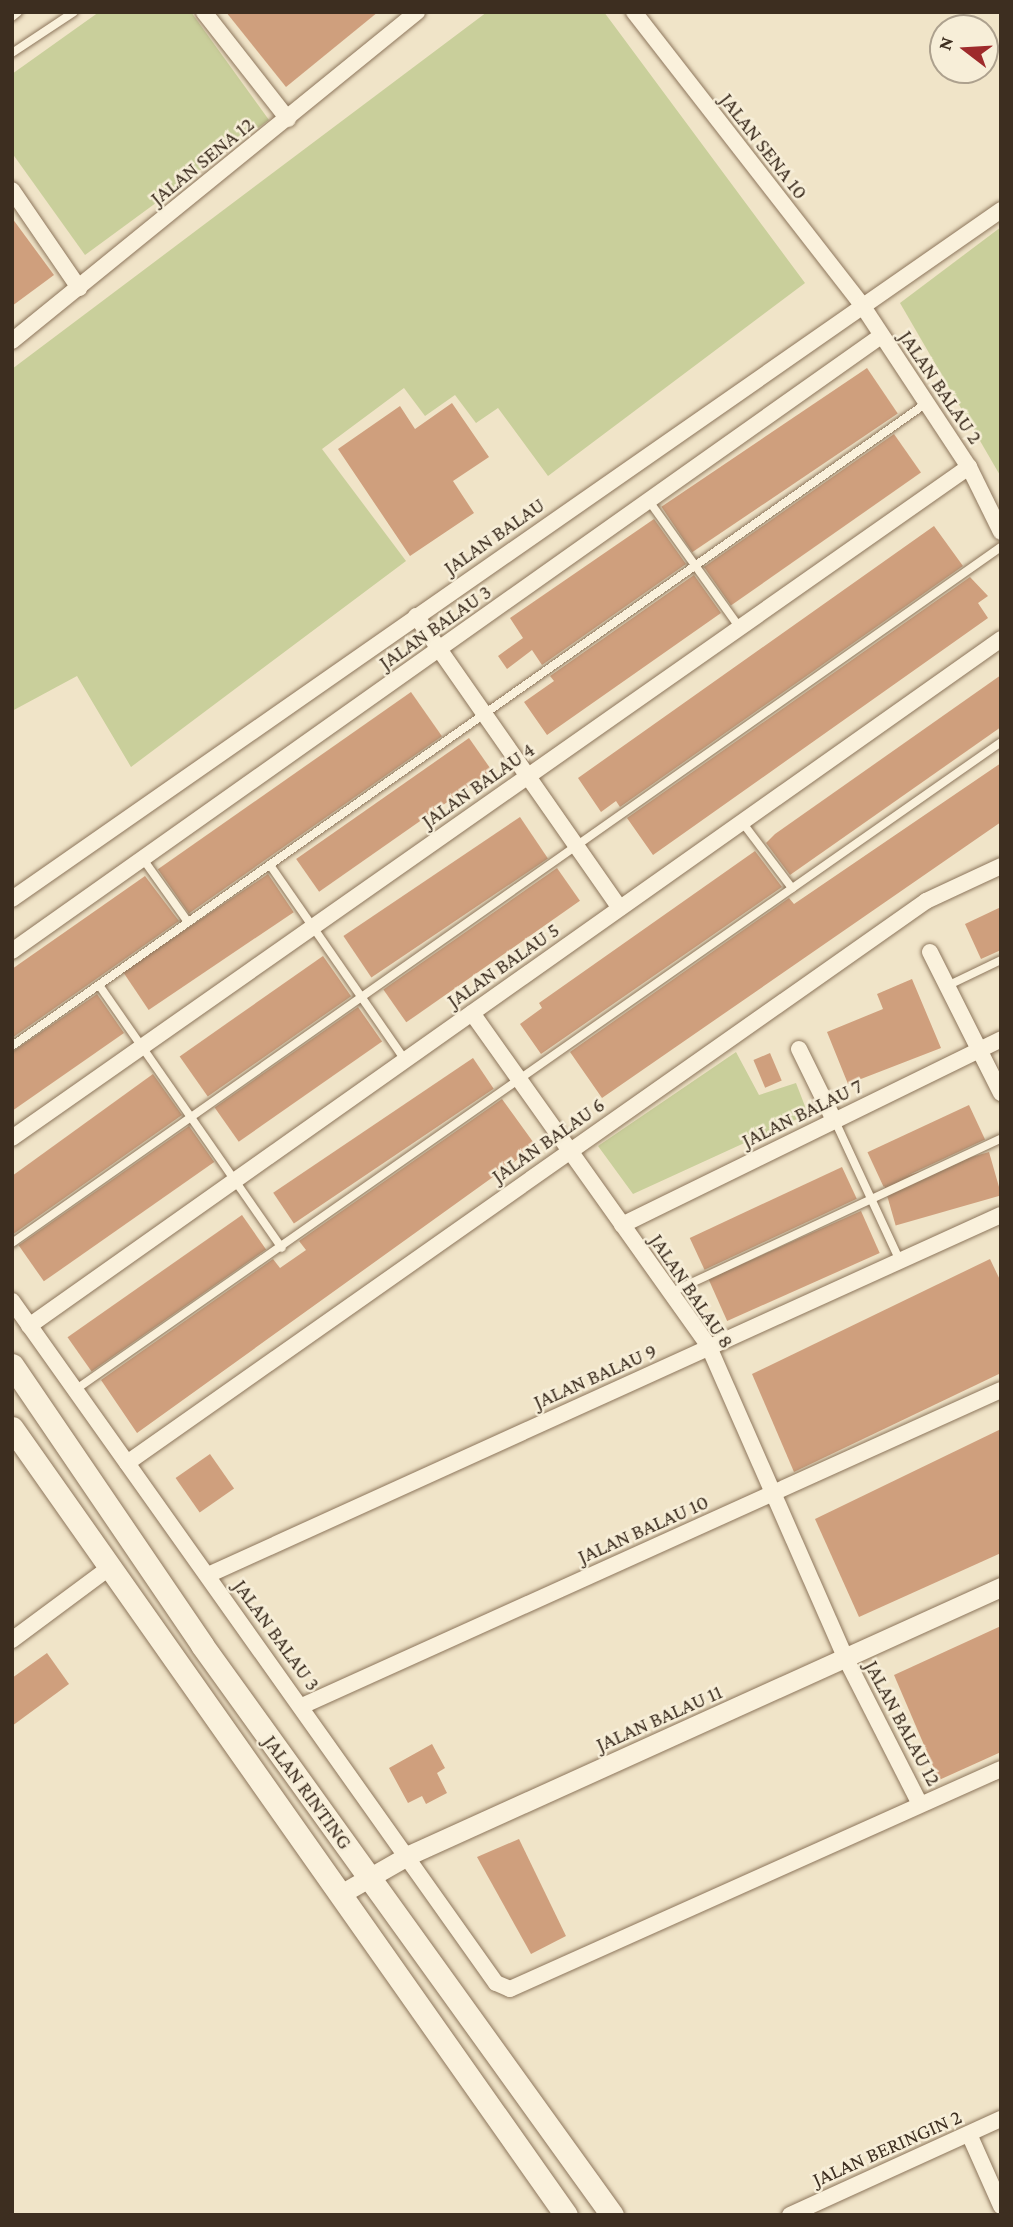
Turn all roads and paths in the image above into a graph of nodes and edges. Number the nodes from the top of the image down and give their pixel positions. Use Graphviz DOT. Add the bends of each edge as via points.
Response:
graph roads {
  1 [pos="18,12"];
  2 [pos="74,12"];
  3 [pos="204,12"];
  4 [pos="417,12"];
  5 [pos="634,12"];
  6 [pos="12,17"];
  7 [pos="12,53"];
  8 [pos="288,119"];
  9 [pos="12,190"];
  10 [pos="1001,210"];
  11 [pos="79,288"];
  12 [pos="862,305"];
  13 [pos="881,336"];
  14 [pos="13,339"];
  15 [pos="928,402"];
  16 [pos="969,467"];
  17 [pos="649,501"];
  18 [pos="1001,532"];
  19 [pos="1001,547"];
  20 [pos="695,565"];
  21 [pos="416,616"];
  22 [pos="740,628"];
  23 [pos="1001,639"];
  24 [pos="439,649"];
  25 [pos="485,714"];
  26 [pos="1001,741"];
  27 [pos="528,776"];
  28 [pos="742,822"];
  29 [pos="577,846"];
  30 [pos="143,859"];
  31 [pos="270,864"];
  32 [pos="1001,866"];
  33 [pos="792,888"];
  34 [pos="12,899"];
  35 [pos="620,908"];
  36 [pos="188,922"];
  37 [pos="314,927"];
  38 [pos="12,951"];
  39 [pos="930,952"];
  40 [pos="1001,960"];
  41 [pos="99,985"];
  42 [pos="947,986"];
  43 [pos="362,997"];
  44 [pos="472,1013"];
  45 [pos="1001,1039"];
  46 [pos="12,1046"];
  47 [pos="142,1047"];
  48 [pos="799,1049"];
  49 [pos="979,1049"];
  50 [pos="405,1060"];
  51 [pos="519,1080"];
  52 [pos="1001,1093"];
  53 [pos="191,1117"];
  54 [pos="834,1120"];
  55 [pos="12,1138"];
  56 [pos="1001,1139"];
  57 [pos="569,1150"];
  58 [pos="235,1180"];
  59 [pos="871,1199"];
  60 [pos="1001,1215"];
  61 [pos="622,1225"];
  62 [pos="12,1242"];
  63 [pos="282,1248"];
  64 [pos="900,1261"];
  65 [pos="670,1293"];
  66 [pos="12,1301"];
  67 [pos="29,1326"];
  68 [pos="709,1348"];
  69 [pos="12,1365"];
  70 [pos="75,1390"];
  71 [pos="1001,1390"];
  72 [pos="12,1428"];
  73 [pos="127,1464"];
  74 [pos="773,1493"];
  75 [pos="109,1568"];
  76 [pos="208,1575"];
  77 [pos="1001,1587"];
  78 [pos="12,1640"];
  79 [pos="846,1659"];
  80 [pos="302,1706"];
  81 [pos="1001,1769"];
  82 [pos="919,1802"];
  83 [pos="410,1855"];
  84 [pos="368,1876"];
  85 [pos="339,1895"];
  86 [pos="1001,2119"];
  87 [pos="969,2134"];
  88 [pos="1001,2206"];
  89 [pos="566,2215"];
  90 [pos="612,2215"];
  91 [pos="790,2215"];
  1 -- 6 [label="lane"];
  2 -- 7 [label="lane"];
  3 -- 8 [label="street"];
  4 -- 8 [label="street, JALAN SENA 12"];
  5 -- 12 [label="street, JALAN SENA 10"];
  8 -- 11 [label="street, JALAN SENA 12"];
  9 -- 11 [label="street"];
  10 -- 12 [label="street, JALAN BALAU"];
  11 -- 14 [label="street, JALAN SENA 12"];
  12 -- 13 [label="street, JALAN BALAU 2"];
  12 -- 21 [label="street, JALAN BALAU"];
  13 -- 15 [label="street, JALAN BALAU 2"];
  13 -- 17 [label="street, JALAN BALAU 3"];
  15 -- 16 [label="street, JALAN BALAU 2"];
  15 -- 20 [label="lane"];
  16 -- 18 [label="street, JALAN BALAU 2"];
  16 -- 22 [label="street, JALAN BALAU 4"];
  17 -- 20 [label="lane"];
  17 -- 24 [label="street, JALAN BALAU 3"];
  19 -- 29 [label="lane"];
  20 -- 22 [label="lane"];
  20 -- 25 [label="lane"];
  21 -- 24 [label="street"];
  21 -- 34 [label="street, JALAN BALAU"];
  22 -- 27 [label="street, JALAN BALAU 4"];
  23 -- 28 [label="street, JALAN BALAU 5"];
  24 -- 25 [label="street"];
  24 -- 30 [label="street, JALAN BALAU 3"];
  25 -- 27 [label="street"];
  25 -- 31 [label="lane"];
  26 -- 33 [label="lane"];
  27 -- 29 [label="street"];
  27 -- 37 [label="street, JALAN BALAU 4"];
  28 -- 33 [label="lane"];
  28 -- 35 [label="street, JALAN BALAU 5"];
  29 -- 35 [label="street"];
  29 -- 43 [label="lane"];
  30 -- 36 [label="lane"];
  30 -- 38 [label="street, JALAN BALAU 3"];
  31 -- 36 [label="lane"];
  31 -- 37 [label="lane"];
  32 -- 57 [label="street, JALAN BALAU 6" via="926,901"];
  33 -- 51 [label="lane"];
  35 -- 44 [label="street, JALAN BALAU 5"];
  36 -- 41 [label="lane"];
  37 -- 43 [label="lane"];
  37 -- 47 [label="street, JALAN BALAU 4"];
  39 -- 42 [label="street"];
  40 -- 42 [label="lane"];
  41 -- 46 [label="lane"];
  41 -- 47 [label="lane"];
  42 -- 49 [label="street"];
  43 -- 50 [label="lane"];
  43 -- 53 [label="lane"];
  44 -- 50 [label="street, JALAN BALAU 5"];
  44 -- 51 [label="street, JALAN BALAU 8"];
  45 -- 49 [label="street, JALAN BALAU 7"];
  47 -- 53 [label="lane"];
  47 -- 55 [label="street, JALAN BALAU 4"];
  48 -- 54 [label="street"];
  49 -- 52 [label="street"];
  49 -- 54 [label="street, JALAN BALAU 7"];
  50 -- 58 [label="street, JALAN BALAU 5"];
  51 -- 57 [label="street, JALAN BALAU 8"];
  51 -- 63 [label="lane"];
  53 -- 58 [label="lane"];
  53 -- 62 [label="lane"];
  54 -- 59 [label="lane"];
  54 -- 61 [label="street, JALAN BALAU 7"];
  56 -- 59 [label="lane"];
  57 -- 61 [label="street, JALAN BALAU 8"];
  57 -- 73 [label="street, JALAN BALAU 6"];
  58 -- 63 [label="lane"];
  58 -- 67 [label="street, JALAN BALAU 5"];
  59 -- 64 [label="lane"];
  59 -- 65 [label="lane"];
  60 -- 64 [label="street, JALAN BALAU 9"];
  61 -- 65 [label="street, JALAN BALAU 8"];
  63 -- 70 [label="lane"];
  64 -- 68 [label="street, JALAN BALAU 9"];
  65 -- 68 [label="street, JALAN BALAU 8"];
  66 -- 67 [label="street, JALAN BALAU 3"];
  67 -- 70 [label="street, JALAN BALAU 3"];
  68 -- 74 [label="street, JALAN BALAU 8"];
  68 -- 76 [label="street, JALAN BALAU 9"];
  69 -- 84 [label="main road, JALAN RINTING"];
  70 -- 73 [label="street, JALAN BALAU 3"];
  71 -- 74 [label="street, JALAN BALAU 10"];
  72 -- 75 [label="main road, JALAN RINTING"];
  73 -- 76 [label="street, JALAN BALAU 3"];
  74 -- 79 [label="street, JALAN BALAU 8"];
  74 -- 80 [label="street, JALAN BALAU 10"];
  75 -- 78 [label="street"];
  75 -- 85 [label="main road, JALAN RINTING"];
  76 -- 80 [label="street, JALAN BALAU 3"];
  77 -- 79 [label="street, JALAN BALAU 11"];
  79 -- 82 [label="street, JALAN BALAU 12"];
  79 -- 83 [label="street, JALAN BALAU 11"];
  80 -- 83 [label="street, JALAN BALAU 3"];
  81 -- 82 [label="street, JALAN BALAU 12"];
  82 -- 83 [label="street, JALAN BALAU 3" via="510,1989 496,1983"];
  83 -- 84 [label="street, JALAN BALAU 11"];
  84 -- 85 [label="street, JALAN BALAU 11"];
  84 -- 90 [label="main road, JALAN RINTING"];
  85 -- 89 [label="main road, JALAN RINTING"];
  86 -- 87 [label="street, JALAN BERINGIN 2"];
  87 -- 88 [label="street"];
  87 -- 91 [label="street, JALAN BERINGIN 2"];
}
